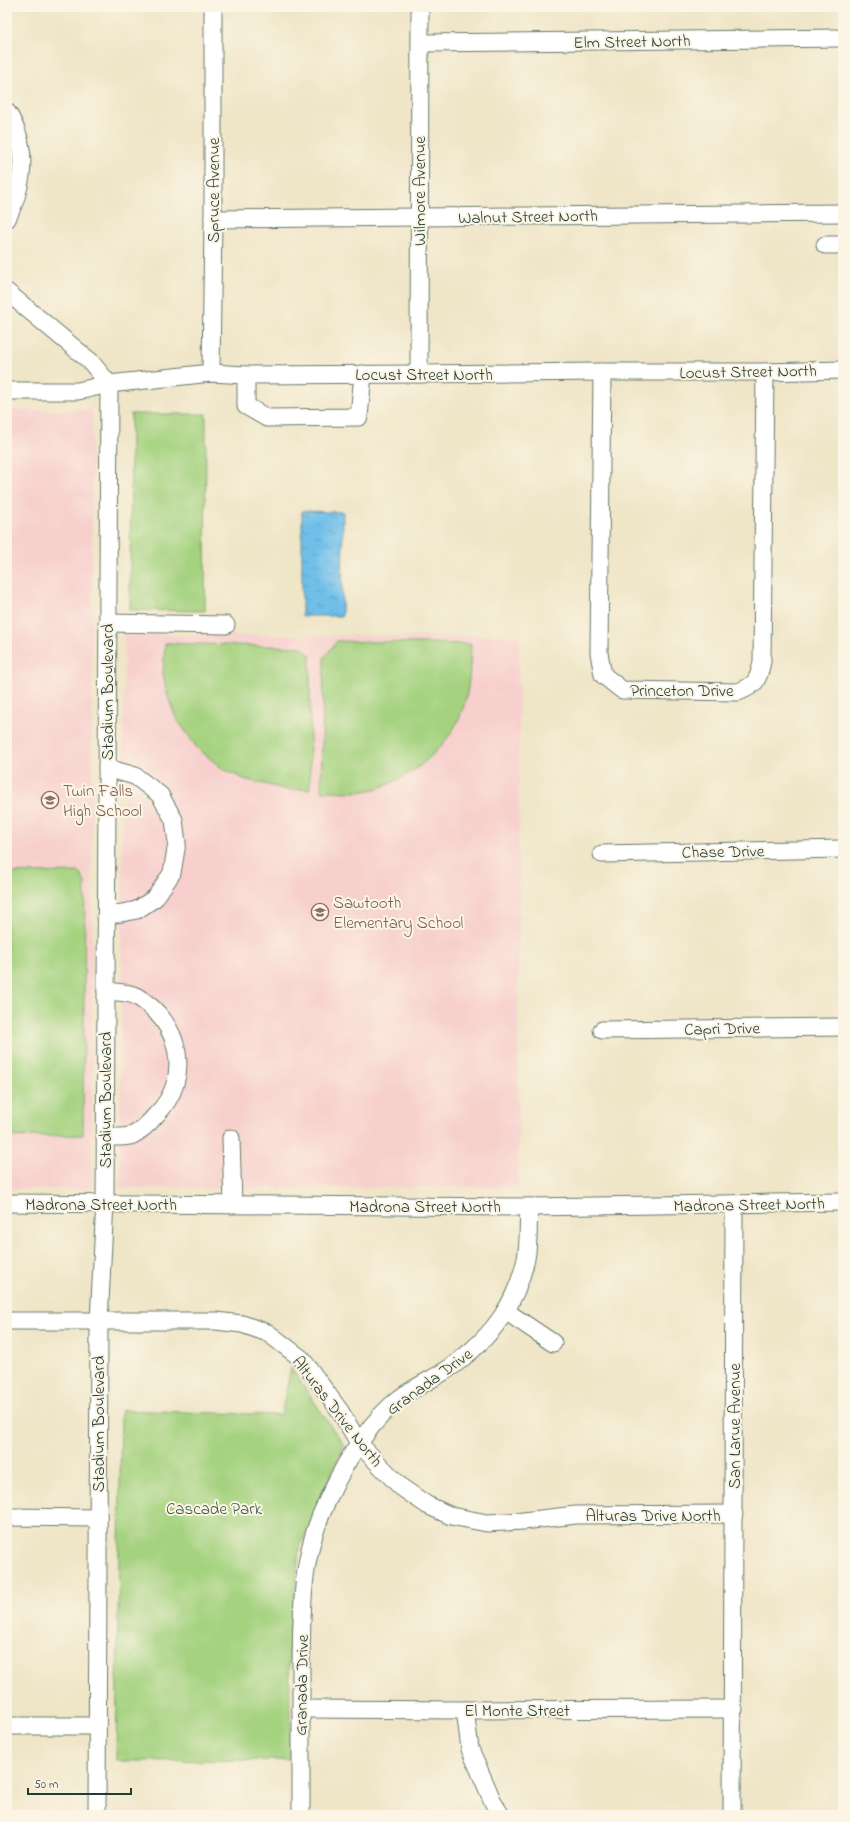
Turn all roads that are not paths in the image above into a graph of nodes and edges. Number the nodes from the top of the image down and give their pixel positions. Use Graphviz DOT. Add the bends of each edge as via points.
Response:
graph roads {
  1 [pos="213,7"];
  2 [pos="420,7"];
  3 [pos="843,38"];
  4 [pos="421,43"];
  5 [pos="7,112"];
  6 [pos="843,213"];
  7 [pos="419,218"];
  8 [pos="7,219"];
  9 [pos="214,219"];
  10 [pos="825,245"];
  11 [pos="843,245"];
  12 [pos="7,292"];
  13 [pos="843,370"];
  14 [pos="602,372"];
  15 [pos="765,372"];
  16 [pos="211,373"];
  17 [pos="363,374"];
  18 [pos="419,374"];
  19 [pos="246,375"];
  20 [pos="109,384"];
  21 [pos="7,391"];
  22 [pos="107,623"];
  23 [pos="226,625"];
  24 [pos="107,768"];
  25 [pos="843,848"];
  26 [pos="602,854"];
  27 [pos="106,916"];
  28 [pos="106,991"];
  29 [pos="843,1027"];
  30 [pos="602,1030"];
  31 [pos="105,1138"];
  32 [pos="231,1138"];
  33 [pos="104,1202"];
  34 [pos="843,1202"];
  35 [pos="7,1203"];
  36 [pos="734,1204"];
  37 [pos="233,1205"];
  38 [pos="529,1207"];
  39 [pos="507,1312"];
  40 [pos="7,1321"];
  41 [pos="99,1322"];
  42 [pos="553,1343"];
  43 [pos="359,1443"];
  44 [pos="734,1514"];
  45 [pos="7,1517"];
  46 [pos="97,1518"];
  47 [pos="301,1709"];
  48 [pos="734,1709"];
  49 [pos="465,1710"];
  50 [pos="7,1726"];
  51 [pos="97,1726"];
  52 [pos="97,1815"];
  53 [pos="301,1815"];
  54 [pos="502,1815"];
  55 [pos="732,1815"];
  1 -- 9 [label="street, Spruce Avenue"];
  2 -- 4 [label="street, Wilmore Avenue"];
  3 -- 4 [label="street, Elm Street North"];
  4 -- 7 [label="street, Wilmore Avenue"];
  5 -- 8 [label="street" via="15,124 21,147 21,181"];
  6 -- 7 [label="street, Walnut Street North"];
  7 -- 9 [label="street, Walnut Street North"];
  7 -- 18 [label="street, Wilmore Avenue"];
  9 -- 16 [label="street, Spruce Avenue"];
  10 -- 11 [label="street"];
  12 -- 20 [label="street" via="90,361"];
  13 -- 15 [label="street, Locust Street North"];
  14 -- 15 [label="street, Locust Street North"];
  14 -- 15 [label="street, Princeton Drive" via="599,653 603,675 622,690 738,692 752,686 759,677 762,662"];
  14 -- 18 [label="street, Locust Street North"];
  16 -- 19 [label="street, Locust Street North"];
  16 -- 20 [label="street, Locust Street North"];
  17 -- 18 [label="street, Locust Street North"];
  17 -- 19 [label="street, Locust Street North"];
  17 -- 19 [label="street" via="359,417 267,418 246,406"];
  20 -- 21 [label="street, Locust Street North" via="78,391"];
  20 -- 22 [label="street, Stadium Boulevard"];
  22 -- 23 [label="street"];
  22 -- 24 [label="street, Stadium Boulevard"];
  24 -- 27 [label="street, Stadium Boulevard"];
  24 -- 27 [label="street" via="135,776 160,795 174,820 178,843 172,873 155,898 137,910"];
  25 -- 26 [label="street, Chase Drive"];
  27 -- 28 [label="street, Stadium Boulevard"];
  28 -- 31 [label="street, Stadium Boulevard"];
  28 -- 31 [label="street" via="135,996 162,1019 176,1042 179,1062 176,1084 166,1105 148,1124 132,1135"];
  29 -- 30 [label="street, Capri Drive"];
  31 -- 33 [label="street, Stadium Boulevard"];
  32 -- 37 [label="street"];
  33 -- 35 [label="street, Madrona Street North"];
  33 -- 37 [label="street, Madrona Street North"];
  33 -- 41 [label="street, Stadium Boulevard"];
  34 -- 36 [label="street, Madrona Street North"];
  36 -- 38 [label="street, Madrona Street North"];
  36 -- 44 [label="street, San Larue Avenue"];
  37 -- 38 [label="street, Madrona Street North"];
  38 -- 39 [label="street, Granada Drive" via="526,1257"];
  39 -- 42 [label="street"];
  39 -- 43 [label="street, Granada Drive" via="483,1340 458,1362 401,1398 384,1413"];
  40 -- 41 [label="street, Alturas Drive North"];
  41 -- 43 [label="street, Alturas Drive North" via="216,1320 242,1324 268,1333 302,1360 340,1411"];
  41 -- 46 [label="street, Stadium Boulevard"];
  43 -- 44 [label="street, Alturas Drive North" via="401,1487 427,1505 451,1516 487,1523 523,1522 576,1515"];
  43 -- 47 [label="street, Granada Drive" via="328,1498 316,1526 306,1564 302,1601"];
  44 -- 48 [label="street, San Larue Avenue"];
  45 -- 46 [label="street"];
  46 -- 51 [label="street, Stadium Boulevard"];
  47 -- 49 [label="street, El Monte Street"];
  47 -- 53 [label="street, Granada Drive"];
  48 -- 49 [label="street, El Monte Street"];
  48 -- 55 [label="street, San Larue Avenue"];
  49 -- 54 [label="street" via="470,1748 494,1804"];
  50 -- 51 [label="street"];
  51 -- 52 [label="street, Stadium Boulevard"];
}
